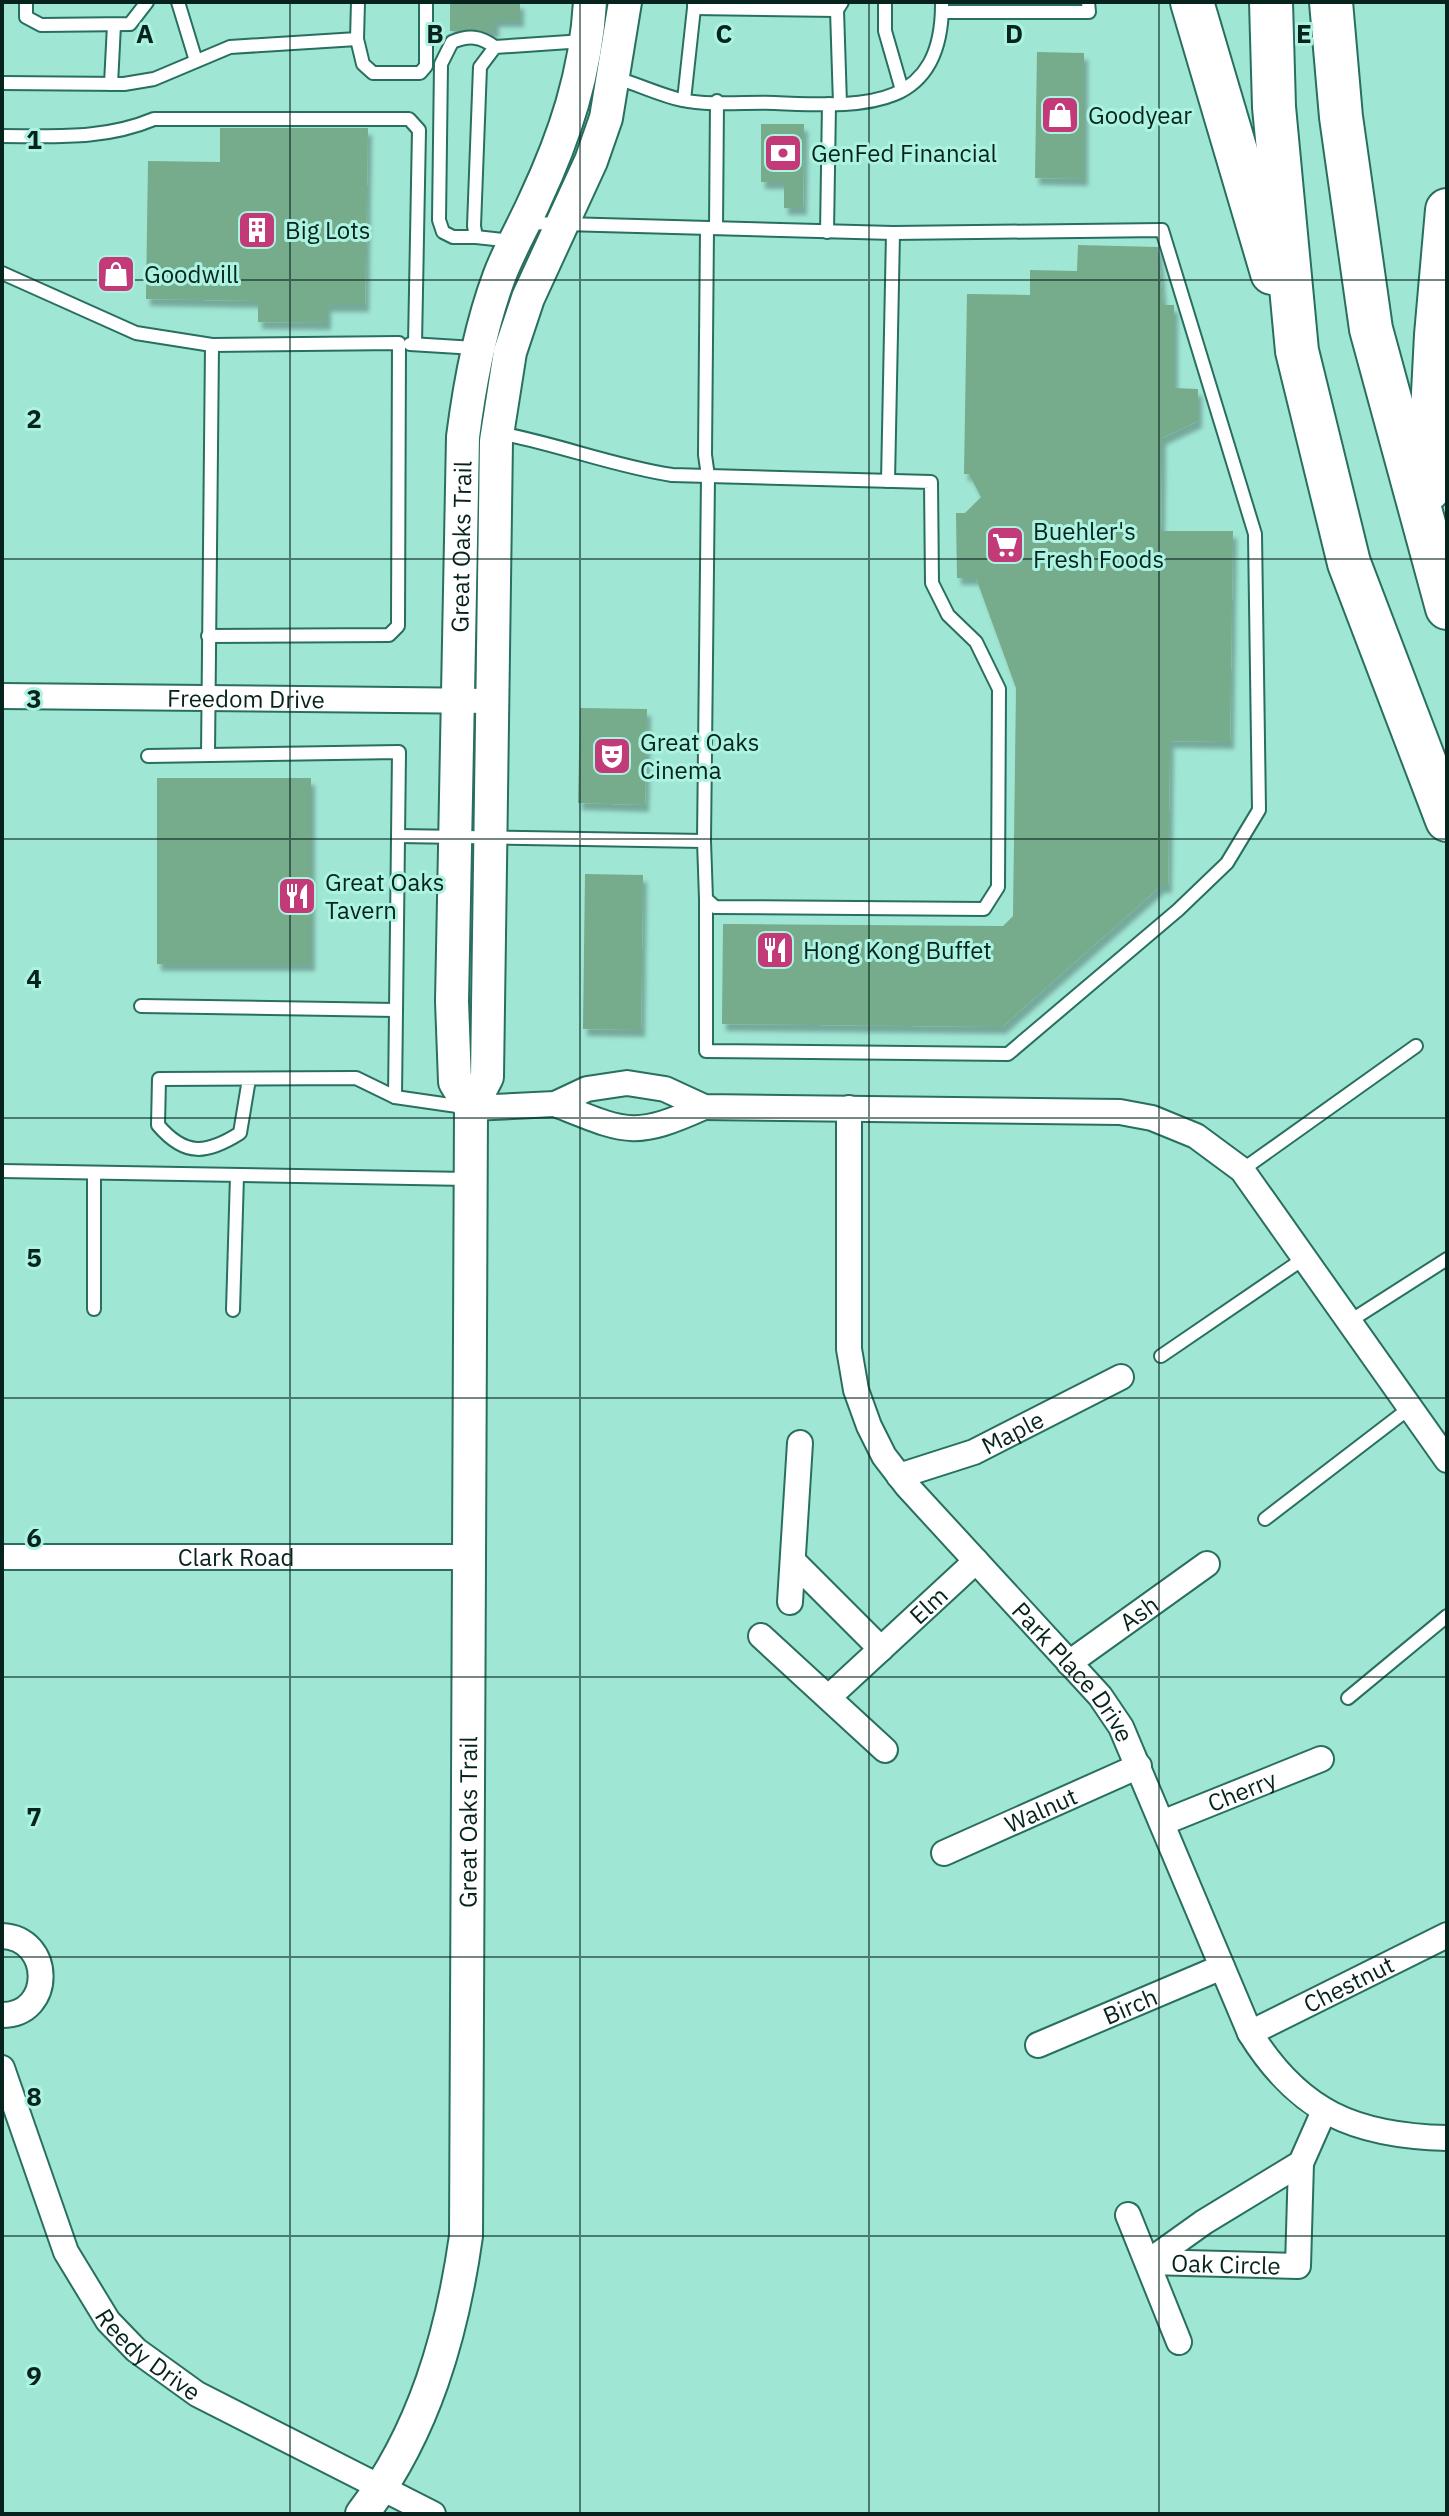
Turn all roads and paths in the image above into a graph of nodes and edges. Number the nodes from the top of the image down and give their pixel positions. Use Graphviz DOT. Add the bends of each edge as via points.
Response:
graph roads {
  1 [pos="26,2"];
  2 [pos="147,2"];
  3 [pos="178,2"];
  4 [pos="358,2"];
  5 [pos="426,2"];
  6 [pos="590,2"];
  7 [pos="625,2"];
  8 [pos="885,2"];
  9 [pos="1088,2"];
  10 [pos="1192,2"];
  11 [pos="1271,2"];
  12 [pos="1331,2"];
  13 [pos="694,5"];
  14 [pos="840,6"];
  15 [pos="942,7"];
  16 [pos="114,25"];
  17 [pos="357,39"];
  18 [pos="495,47"];
  19 [pos="585,56"];
  20 [pos="196,61"];
  21 [pos="615,77"];
  22 [pos="2,83"];
  23 [pos="111,84"];
  24 [pos="902,90"];
  25 [pos="684,100"];
  26 [pos="717,101"];
  27 [pos="835,104"];
  28 [pos="2,136"];
  29 [pos="1447,210"];
  30 [pos="563,223"];
  31 [pos="711,228"];
  32 [pos="520,232"];
  33 [pos="827,232"];
  34 [pos="893,233"];
  35 [pos="476,237"];
  36 [pos="2,273"];
  37 [pos="399,343"];
  38 [pos="415,344"];
  39 [pos="212,345"];
  40 [pos="478,348"];
  41 [pos="1297,351"];
  42 [pos="480,430"];
  43 [pos="708,476"];
  44 [pos="888,481"];
  45 [pos="1427,527"];
  46 [pos="1447,608"];
  47 [pos="208,636"];
  48 [pos="2,696"];
  49 [pos="209,698"];
  50 [pos="458,701"];
  51 [pos="491,701"];
  52 [pos="208,755"];
  53 [pos="148,756"];
  54 [pos="1447,820"];
  55 [pos="398,836"];
  56 [pos="455,836"];
  57 [pos="490,837"];
  58 [pos="704,841"];
  59 [pos="706,899"];
  60 [pos="141,1006"];
  61 [pos="396,1010"];
  62 [pos="1416,1046"];
  63 [pos="249,1079"];
  64 [pos="395,1097"];
  65 [pos="555,1104"];
  66 [pos="704,1107"];
  67 [pos="471,1108"];
  68 [pos="849,1108"];
  69 [pos="1242,1170"];
  70 [pos="2,1171"];
  71 [pos="94,1173"];
  72 [pos="237,1176"];
  73 [pos="471,1179"];
  74 [pos="1306,1257"];
  75 [pos="1447,1259"];
  76 [pos="94,1309"];
  77 [pos="233,1310"];
  78 [pos="1350,1321"];
  79 [pos="1161,1356"];
  80 [pos="1121,1377"];
  81 [pos="1411,1407"];
  82 [pos="800,1443"];
  83 [pos="1447,1460"];
  84 [pos="899,1476"];
  85 [pos="1265,1519"];
  86 [pos="2,1557"];
  87 [pos="469,1557"];
  88 [pos="793,1561"];
  89 [pos="976,1561"];
  90 [pos="1207,1564"];
  91 [pos="790,1602"];
  92 [pos="1447,1616"];
  93 [pos="761,1636"];
  94 [pos="881,1649"];
  95 [pos="1069,1663"];
  96 [pos="830,1696"];
  97 [pos="1348,1698"];
  98 [pos="885,1750"];
  99 [pos="1321,1759"];
  100 [pos="1139,1766"];
  101 [pos="1162,1823"];
  102 [pos="944,1853"];
  103 [pos="1447,1935"];
  104 [pos="2,1936"];
  105 [pos="1222,1967"];
  106 [pos="2,2015"];
  107 [pos="1250,2033"];
  108 [pos="1038,2045"];
  109 [pos="2,2068"];
  110 [pos="1324,2111"];
  111 [pos="1447,2138"];
  112 [pos="1301,2163"];
  113 [pos="1128,2215"];
  114 [pos="1148,2262"];
  115 [pos="1179,2342"];
  116 [pos="370,2502"];
  117 [pos="433,2514"];
  1 -- 16 [label="lane" via="26,17 41,25"];
  2 -- 16 [label="lane" via="130,24"];
  3 -- 20 [label="lane"];
  4 -- 17 [label="lane"];
  5 -- 17 [label="lane" via="426,66 420,73 373,73 363,64"];
  6 -- 19 [label="street, Great Oaks Trail"];
  7 -- 21 [label="street, Great Oaks Trail"];
  8 -- 24 [label="lane" via="885,31"];
  9 -- 15 [label="lane" via="1089,12"];
  10 -- 41 [label="highway"];
  11 -- 41 [label="highway" via="1274,107"];
  12 -- 45 [label="highway" via="1354,224 1371,329"];
  13 -- 14 [label="lane"];
  13 -- 25 [label="lane"];
  14 -- 27 [label="lane"];
  15 -- 24 [label="lane" via="942,35 934,60"];
  16 -- 23 [label="lane"];
  17 -- 20 [label="lane" via="230,47"];
  18 -- 19 [label="lane"];
  18 -- 35 [label="lane" via="480,67"];
  18 -- 35 [label="lane" via="482,37 464,37 452,42 441,64 439,220 443,232 453,237"];
  19 -- 21 [label="lane"];
  19 -- 32 [label="street, Great Oaks Trail" via="564,133"];
  20 -- 23 [label="lane" via="154,79"];
  21 -- 25 [label="lane"];
  21 -- 30 [label="street, Great Oaks Trail" via="591,161"];
  22 -- 23 [label="lane"];
  24 -- 27 [label="lane" via="895,97"];
  25 -- 26 [label="lane"];
  26 -- 27 [label="lane"];
  26 -- 31 [label="lane"];
  27 -- 33 [label="lane"];
  28 -- 38 [label="lane" via="98,136 154,119 409,119 419,130"];
  29 -- 45 [label="highway"];
  30 -- 31 [label="lane"];
  30 -- 32 [label="lane"];
  30 -- 42 [label="street, Great Oaks Trail" via="528,298"];
  31 -- 33 [label="lane"];
  31 -- 43 [label="lane"];
  32 -- 35 [label="lane"];
  32 -- 40 [label="street, Great Oaks Trail"];
  33 -- 34 [label="lane"];
  34 -- 44 [label="lane"];
  34 -- 59 [label="lane" via="1162,230 1255,534 1259,810 1227,863 1008,1054 706,1051"];
  36 -- 39 [label="lane" via="136,333"];
  37 -- 38 [label="lane"];
  37 -- 39 [label="lane"];
  37 -- 47 [label="lane" via="398,626 389,635"];
  38 -- 40 [label="lane"];
  39 -- 47 [label="lane"];
  40 -- 42 [label="street, Great Oaks Trail"];
  41 -- 54 [label="highway" via="1349,563"];
  42 -- 43 [label="lane" via="538,440 636,470"];
  42 -- 50 [label="street, Great Oaks Trail"];
  42 -- 51 [label="street, Great Oaks Trail"];
  43 -- 44 [label="lane"];
  43 -- 58 [label="lane"];
  44 -- 59 [label="lane" via="931,482 932,583 948,615 976,642 999,689 998,887 984,909 715,907"];
  45 -- 46 [label="highway"];
  47 -- 49 [label="lane"];
  48 -- 49 [label="street, Freedom Drive"];
  49 -- 50 [label="street, Freedom Drive"];
  49 -- 52 [label="lane"];
  50 -- 51 [label="street, Freedom Drive"];
  50 -- 56 [label="street, Great Oaks Trail"];
  51 -- 57 [label="street, Great Oaks Trail"];
  52 -- 53 [label="lane"];
  52 -- 55 [label="lane" via="399,752"];
  55 -- 56 [label="lane"];
  55 -- 61 [label="lane"];
  56 -- 57 [label="lane"];
  56 -- 67 [label="street, Great Oaks Trail" via="455,1082"];
  57 -- 58 [label="lane"];
  57 -- 67 [label="street, Great Oaks Trail" via="487,1077"];
  58 -- 59 [label="lane"];
  60 -- 61 [label="lane"];
  61 -- 64 [label="lane"];
  62 -- 69 [label="lane"];
  63 -- 63 [label="lane" via="159,1079 158,1125 171,1140 195,1150 216,1148 240,1133"];
  63 -- 64 [label="lane" via="356,1078"];
  64 -- 67 [label="lane"];
  65 -- 66 [label="street" via="587,1089 627,1083 665,1089"];
  65 -- 66 [label="street" via="621,1129 647,1130"];
  65 -- 67 [label="street"];
  66 -- 68 [label="street"];
  67 -- 73 [label="street, Great Oaks Trail"];
  68 -- 69 [label="street" via="1141,1116 1196,1136"];
  68 -- 84 [label="street, Park Place Drive" via="849,1349 869,1426"];
  69 -- 74 [label="street"];
  70 -- 71 [label="lane"];
  71 -- 72 [label="lane"];
  71 -- 76 [label="lane"];
  72 -- 73 [label="lane"];
  72 -- 77 [label="lane"];
  73 -- 87 [label="street, Great Oaks Trail"];
  74 -- 78 [label="street"];
  74 -- 79 [label="lane"];
  75 -- 78 [label="lane"];
  78 -- 81 [label="street"];
  80 -- 84 [label="street, Maple" via="974,1452"];
  81 -- 83 [label="street"];
  81 -- 85 [label="lane"];
  82 -- 88 [label="street"];
  84 -- 89 [label="street, Park Place Drive"];
  86 -- 87 [label="street, Clark Road"];
  87 -- 116 [label="street, Great Oaks Trail" via="466,2236 458,2293 428,2395"];
  88 -- 91 [label="street"];
  88 -- 94 [label="street"];
  89 -- 94 [label="street, Elm"];
  89 -- 95 [label="street, Park Place Drive"];
  90 -- 95 [label="street, Ash"];
  92 -- 97 [label="lane"];
  93 -- 96 [label="street"];
  94 -- 96 [label="street, Elm"];
  95 -- 100 [label="street, Park Place Drive" via="1100,1696"];
  96 -- 98 [label="street"];
  99 -- 101 [label="street, Cherry"];
  100 -- 101 [label="street, Park Place Drive"];
  100 -- 102 [label="street, Walnut"];
  101 -- 105 [label="street, Park Place Drive"];
  103 -- 107 [label="street, Chestnut"];
  104 -- 106 [label="street" via="29,1945 42,1968 42,1981 31,2004"];
  105 -- 107 [label="street, Park Place Drive"];
  105 -- 108 [label="street, Birch"];
  107 -- 110 [label="street, Park Place Drive" via="1288,2084"];
  109 -- 116 [label="street, Reedy Drive" via="66,2252 108,2321 163,2373"];
  110 -- 111 [label="street, Park Place Drive" via="1375,2132"];
  110 -- 112 [label="street, Oak Circle"];
  112 -- 114 [label="street, Oak Circle"];
  112 -- 114 [label="street, Oak Circle" via="1298,2266"];
  113 -- 114 [label="street, Oak Circle"];
  114 -- 115 [label="street, Oak Circle"];
  116 -- 117 [label="street, Reedy Drive"];
}
